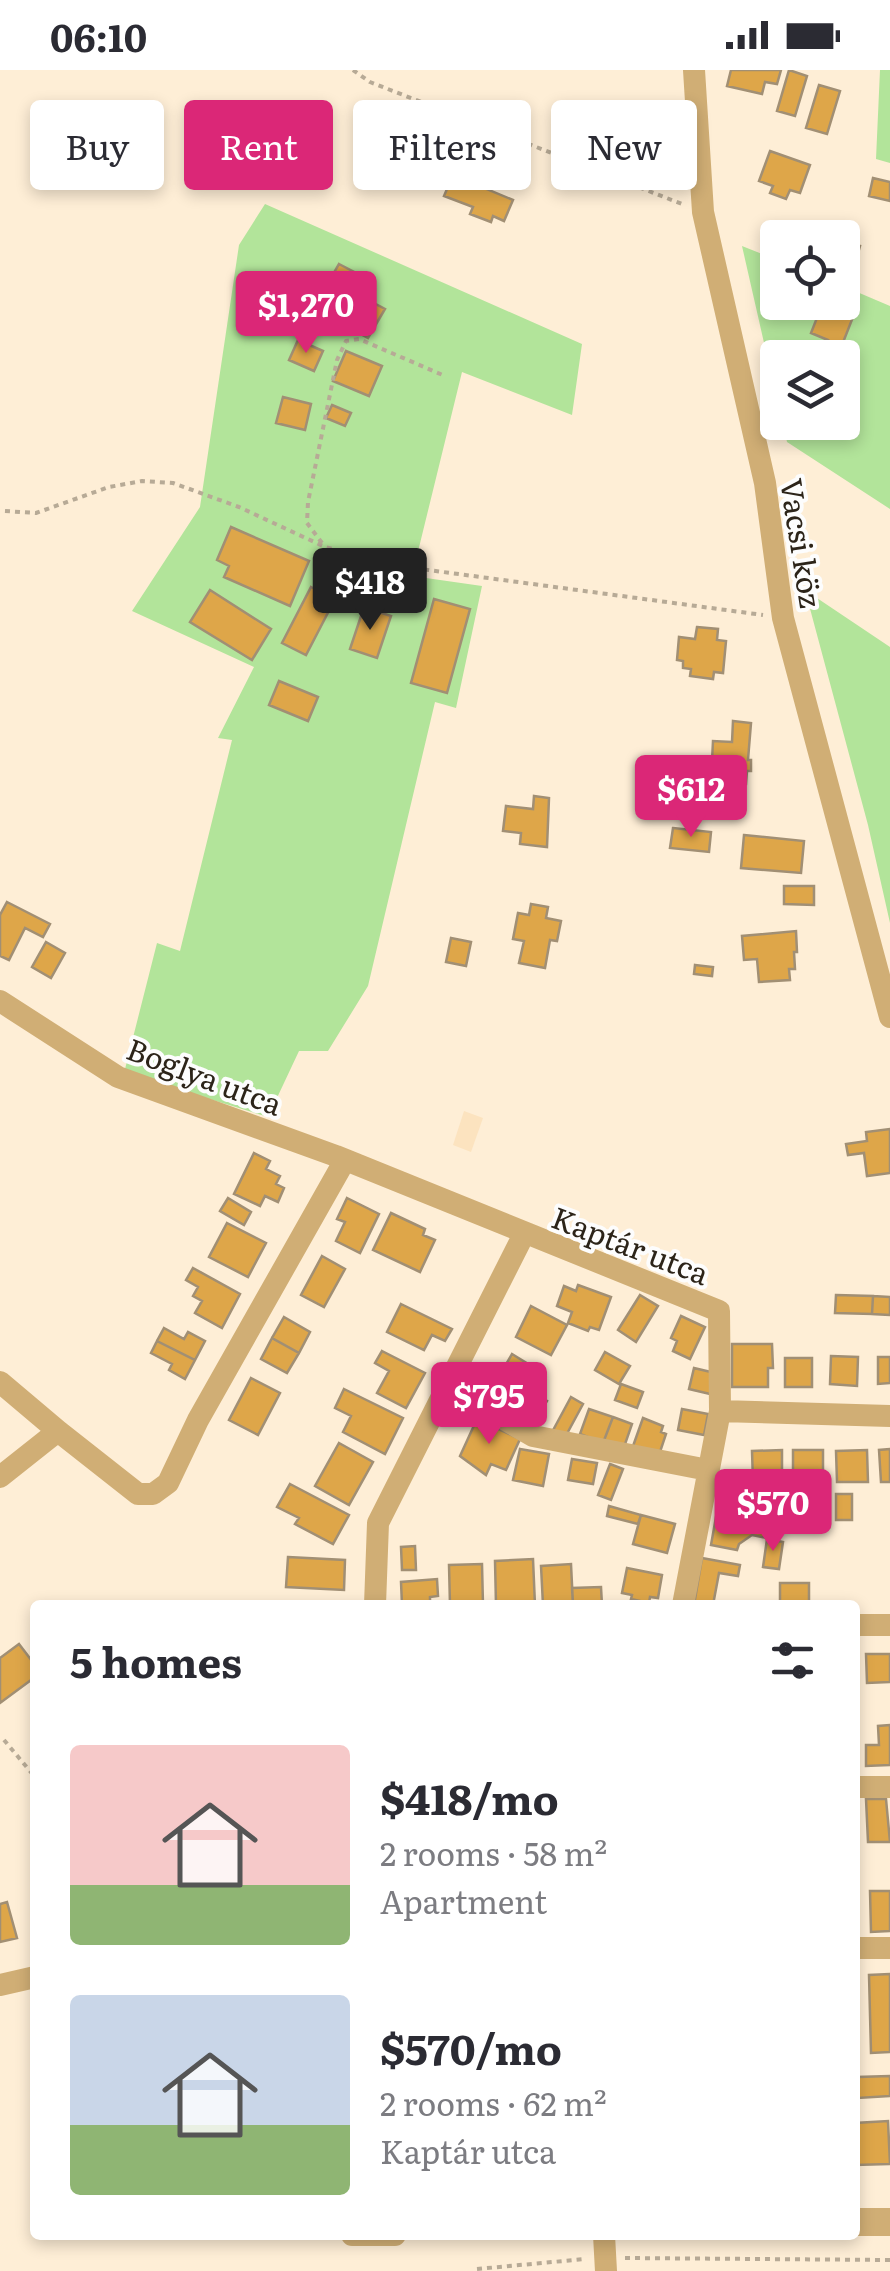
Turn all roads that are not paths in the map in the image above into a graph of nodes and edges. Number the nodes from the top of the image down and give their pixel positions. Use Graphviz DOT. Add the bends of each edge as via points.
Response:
graph roads {
  1 [pos="694,70"];
  2 [pos="0,1000"];
  3 [pos="890,1018"];
  4 [pos="345,1160"];
  5 [pos="524,1234"];
  6 [pos="0,1382"];
  7 [pos="447,1386"];
  8 [pos="720,1411"];
  9 [pos="890,1416"];
  10 [pos="58,1431"];
  11 [pos="708,1470"];
  12 [pos="0,1477"];
  13 [pos="375,1600"];
  14 [pos="684,1600"];
  15 [pos="860,1625"];
  16 [pos="890,1625"];
  17 [pos="890,1787"];
  18 [pos="860,1788"];
  19 [pos="860,1948"];
  20 [pos="890,1948"];
  21 [pos="30,1978"];
  22 [pos="0,1986"];
  23 [pos="860,2222"];
  24 [pos="890,2222"];
  1 -- 3 [label="street, Vacsi köz" via="702,212 765,482 783,618"];
  2 -- 4 [label="street, Boglya utca" via="118,1077"];
  4 -- 5 [label="street, Boglya utca"];
  4 -- 10 [label="street" via="168,1482 152,1494 138,1494"];
  5 -- 7 [label="street"];
  5 -- 8 [label="street, Kaptár utca" via="719,1311"];
  6 -- 10 [label="street"];
  7 -- 11 [label="street" via="533,1436"];
  7 -- 13 [label="street" via="378,1523"];
  8 -- 9 [label="street"];
  8 -- 11 [label="street, Kaptár utca"];
  10 -- 12 [label="street"];
  11 -- 14 [label="street, Kaptár utca"];
  15 -- 16 [label="street"];
  17 -- 18 [label="street"];
  19 -- 20 [label="street"];
  21 -- 22 [label="street"];
  23 -- 24 [label="street"];
}
